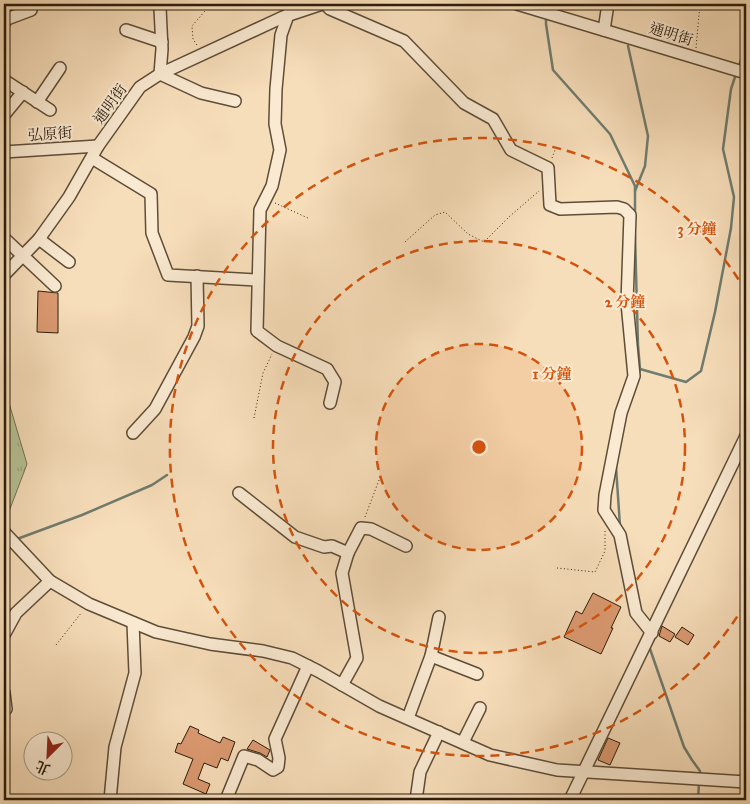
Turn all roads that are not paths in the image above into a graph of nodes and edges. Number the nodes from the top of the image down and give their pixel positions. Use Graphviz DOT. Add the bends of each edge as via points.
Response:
graph roads {
  1 [pos="162,4"];
  2 [pos="292,4"];
  3 [pos="324,4"];
  4 [pos="517,4"];
  5 [pos="608,4"];
  6 [pos="31,10"];
  7 [pos="286,16"];
  8 [pos="4,23"];
  9 [pos="126,30"];
  10 [pos="604,30"];
  11 [pos="162,42"];
  12 [pos="60,68"];
  13 [pos="746,72"];
  14 [pos="160,74"];
  15 [pos="4,80"];
  16 [pos="23,92"];
  17 [pos="235,100"];
  18 [pos="37,102"];
  19 [pos="50,110"];
  20 [pos="4,115"];
  21 [pos="98,146"];
  22 [pos="4,152"];
  23 [pos="92,158"];
  24 [pos="4,238"];
  25 [pos="40,239"];
  26 [pos="23,255"];
  27 [pos="69,262"];
  28 [pos="4,275"];
  29 [pos="197,276"];
  30 [pos="257,280"];
  31 [pos="55,286"];
  32 [pos="330,403"];
  33 [pos="133,433"];
  34 [pos="746,438"];
  35 [pos="239,492"];
  36 [pos="6,534"];
  37 [pos="406,546"];
  38 [pos="348,553"];
  39 [pos="50,582"];
  40 [pos="439,618"];
  41 [pos="133,623"];
  42 [pos="652,633"];
  43 [pos="4,635"];
  44 [pos="431,656"];
  45 [pos="308,666"];
  46 [pos="477,674"];
  47 [pos="342,685"];
  48 [pos="4,693"];
  49 [pos="480,708"];
  50 [pos="6,709"];
  51 [pos="408,718"];
  52 [pos="439,732"];
  53 [pos="463,742"];
  54 [pos="584,770"];
  55 [pos="746,782"];
  56 [pos="110,800"];
  57 [pos="226,800"];
  58 [pos="416,800"];
  59 [pos="570,800"];
  1 -- 11 [label="street"];
  2 -- 7 [label="street"];
  3 -- 7 [label="street, 通明街"];
  3 -- 42 [label="street" via="404,42 464,103 492,119 511,150 548,168 550,205 560,208 616,207 630,215 627,303 634,376 621,413 604,510 620,535 636,613"];
  4 -- 10 [label="street, 通明街"];
  5 -- 10 [label="street"];
  6 -- 8 [label="street"];
  7 -- 14 [label="street, 通明街"];
  7 -- 30 [label="street" via="276,89 280,150 271,188 260,210"];
  9 -- 11 [label="street"];
  10 -- 13 [label="street, 通明街"];
  11 -- 14 [label="street"];
  12 -- 18 [label="street"];
  14 -- 17 [label="street" via="202,93"];
  14 -- 21 [label="street, 通明街" via="140,87"];
  15 -- 16 [label="street"];
  16 -- 18 [label="street"];
  16 -- 20 [label="street"];
  18 -- 19 [label="street"];
  21 -- 22 [label="street, 弘原街"];
  21 -- 23 [label="street, 通明街"];
  23 -- 25 [label="street, 通明街"];
  23 -- 29 [label="street" via="151,194 152,233 168,275"];
  24 -- 26 [label="street"];
  25 -- 26 [label="street, 通明街"];
  25 -- 27 [label="street"];
  26 -- 28 [label="street, 通明街"];
  26 -- 31 [label="street"];
  29 -- 30 [label="street"];
  29 -- 33 [label="street" via="198,326 194,337 155,409"];
  30 -- 32 [label="street" via="257,331 276,345 327,369 335,382"];
  34 -- 42 [label="street"];
  35 -- 38 [label="street" via="294,537"];
  36 -- 39 [label="street"];
  37 -- 38 [label="street" via="371,528 361,528"];
  38 -- 47 [label="street" via="342,573 357,658"];
  39 -- 41 [label="street"];
  39 -- 43 [label="street" via="16,613"];
  40 -- 44 [label="street"];
  41 -- 45 [label="street" via="156,632 210,644 292,658"];
  41 -- 56 [label="street" via="134,673 115,747"];
  42 -- 54 [label="street"];
  44 -- 46 [label="street"];
  44 -- 51 [label="street"];
  45 -- 47 [label="street"];
  45 -- 57 [label="street" via="275,739 278,767 273,770 244,756"];
  47 -- 51 [label="street"];
  48 -- 50 [label="street"];
  49 -- 53 [label="street"];
  51 -- 52 [label="street"];
  52 -- 53 [label="street"];
  52 -- 58 [label="street" via="420,772"];
  53 -- 54 [label="street" via="490,755 557,770"];
  54 -- 55 [label="street"];
  54 -- 59 [label="street"];
}
